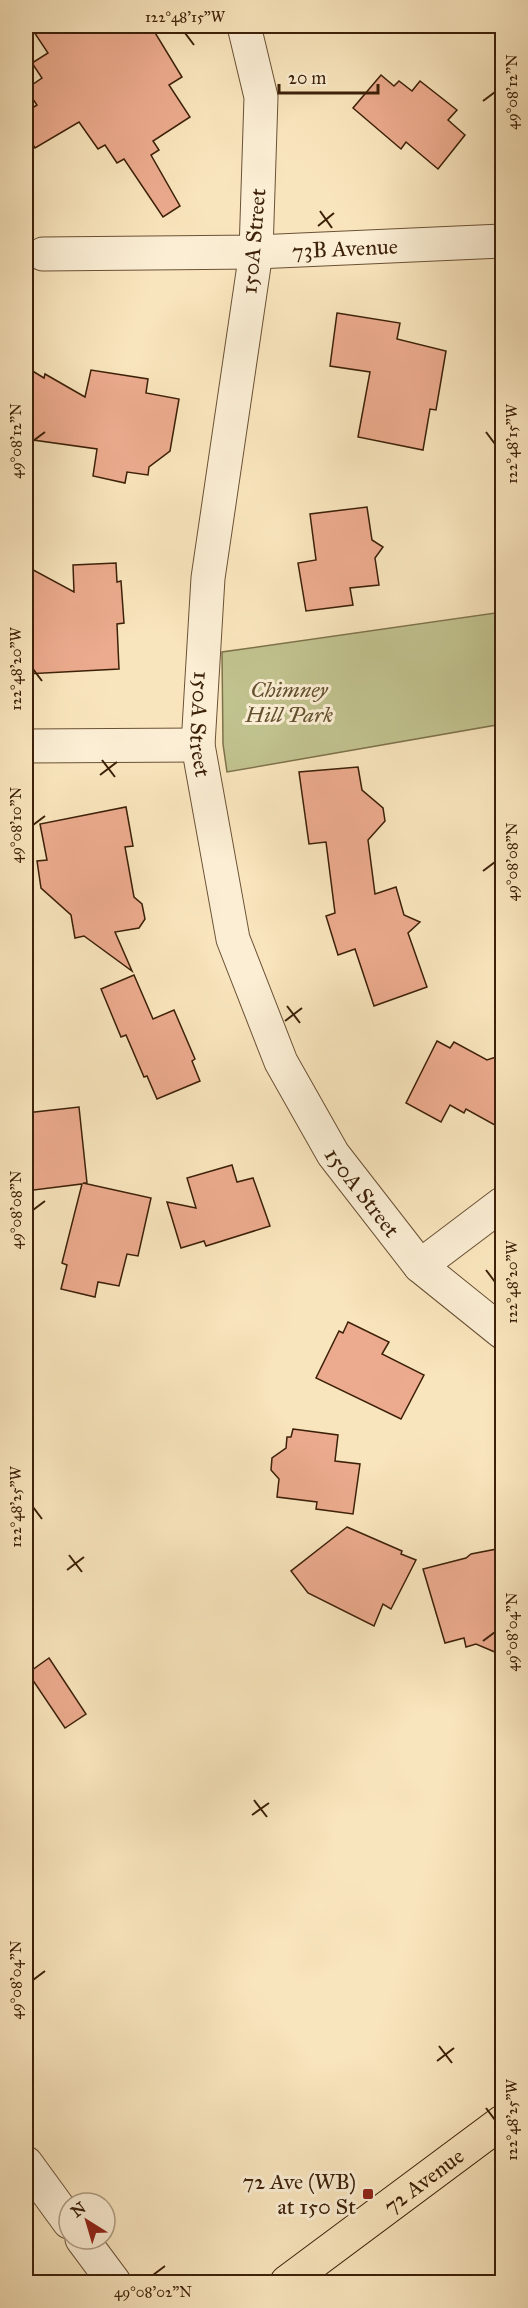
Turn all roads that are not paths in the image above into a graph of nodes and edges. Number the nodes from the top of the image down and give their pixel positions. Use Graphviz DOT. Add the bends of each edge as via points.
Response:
graph roads {
  1 [pos="244,26"];
  2 [pos="502,241"];
  3 [pos="256,252"];
  4 [pos="43,254"];
  5 [pos="198,745"];
  6 [pos="26,747"];
  7 [pos="502,1204"];
  8 [pos="420,1266"];
  9 [pos="502,1332"];
  10 [pos="502,2122"];
  11 [pos="26,2163"];
  12 [pos="57,2206"];
  13 [pos="91,2251"];
  14 [pos="114,2283"];
  15 [pos="286,2283"];
  1 -- 3 [label="street, 150A Street" via="261,97"];
  2 -- 3 [label="street, 73B Avenue"];
  3 -- 4 [label="street, 73B Avenue"];
  3 -- 5 [label="street, 150A Street" via="208,578"];
  5 -- 6 [label="street"];
  5 -- 8 [label="street, 150A Street" via="233,939 280,1062 333,1154"];
  7 -- 8 [label="street"];
  8 -- 9 [label="street, 150A Street"];
  10 -- 15 [label="main road, 72 Avenue"];
  11 -- 12 [label="street"];
  13 -- 14 [label="street"];
}
